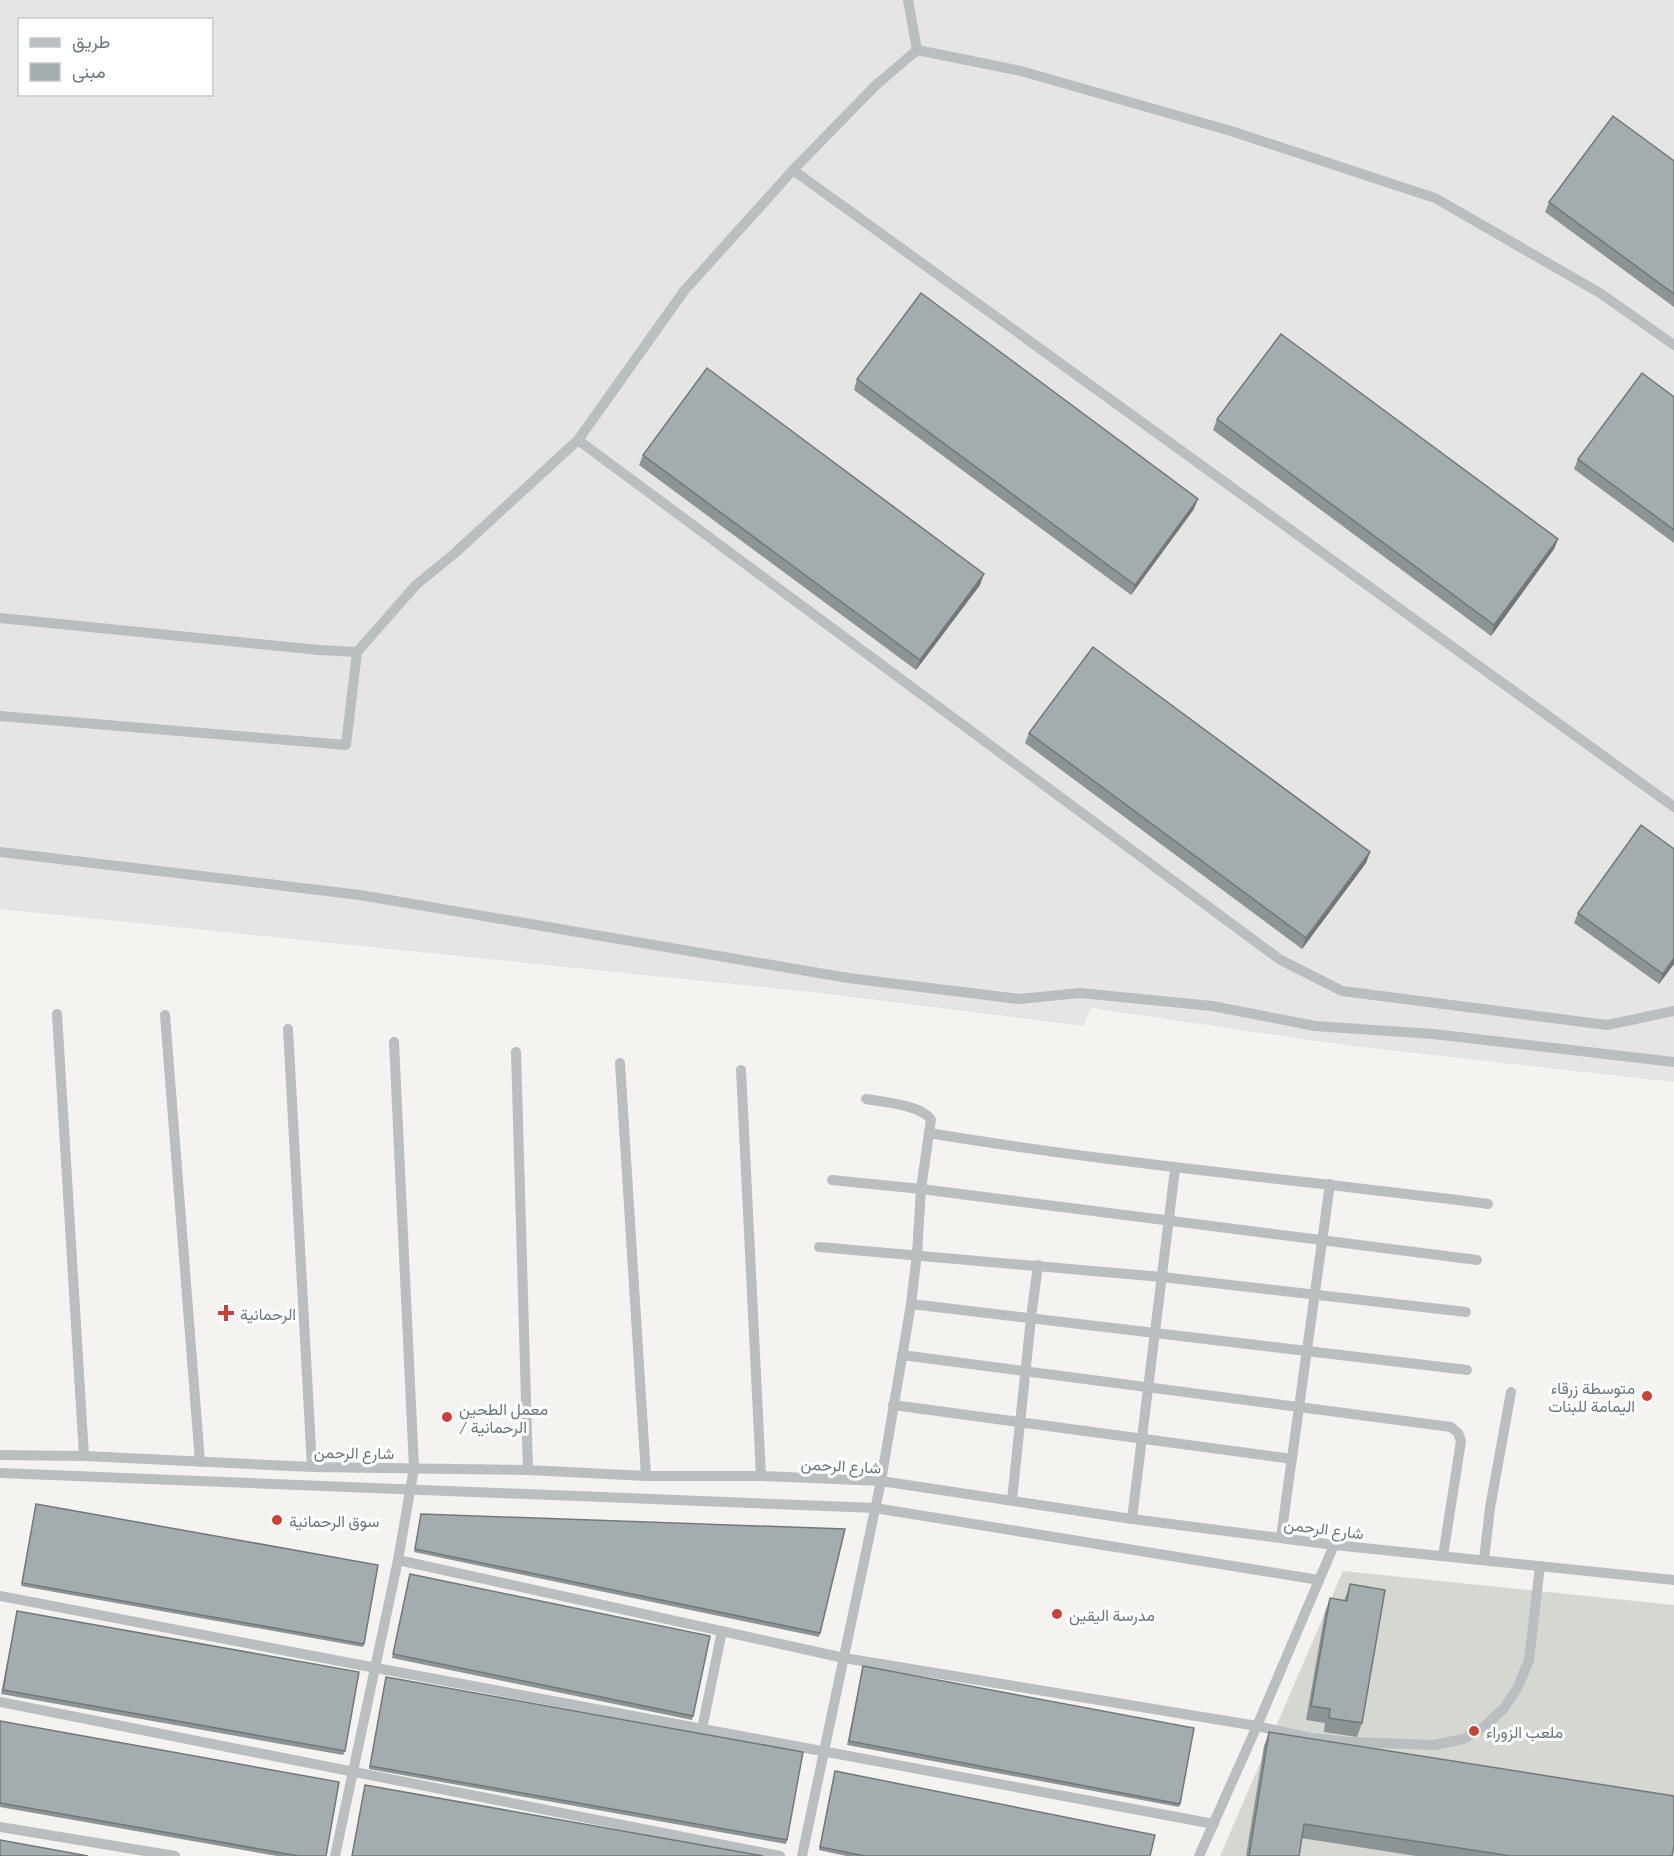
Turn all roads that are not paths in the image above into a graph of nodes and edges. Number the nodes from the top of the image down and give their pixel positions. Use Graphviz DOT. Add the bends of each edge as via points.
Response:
graph roads {
  1 [pos="908,0"];
  2 [pos="917,50"];
  3 [pos="793,170"];
  4 [pos="1674,345"];
  5 [pos="578,440"];
  6 [pos="0,618"];
  7 [pos="357,652"];
  8 [pos="0,716"];
  9 [pos="1674,807"];
  10 [pos="0,852"];
  11 [pos="1674,1011"];
  12 [pos="57,1014"];
  13 [pos="165,1015"];
  14 [pos="288,1029"];
  15 [pos="394,1042"];
  16 [pos="516,1052"];
  17 [pos="1674,1062"];
  18 [pos="620,1063"];
  19 [pos="741,1070"];
  20 [pos="866,1099"];
  21 [pos="929,1133"];
  22 [pos="1175,1168"];
  23 [pos="832,1180"];
  24 [pos="1330,1184"];
  25 [pos="921,1189"];
  26 [pos="1488,1204"];
  27 [pos="1168,1222"];
  28 [pos="1322,1241"];
  29 [pos="819,1246"];
  30 [pos="917,1254"];
  31 [pos="1477,1260"];
  32 [pos="1038,1265"];
  33 [pos="1162,1277"];
  34 [pos="1314,1294"];
  35 [pos="911,1304"];
  36 [pos="1466,1312"];
  37 [pos="1031,1318"];
  38 [pos="1155,1333"];
  39 [pos="1307,1350"];
  40 [pos="902,1355"];
  41 [pos="1467,1370"];
  42 [pos="1025,1371"];
  43 [pos="1149,1387"];
  44 [pos="1511,1392"];
  45 [pos="893,1405"];
  46 [pos="1299,1406"];
  47 [pos="1021,1423"];
  48 [pos="1142,1439"];
  49 [pos="0,1455"];
  50 [pos="84,1456"];
  51 [pos="1292,1459"];
  52 [pos="200,1462"];
  53 [pos="312,1467"];
  54 [pos="414,1468"];
  55 [pos="528,1470"];
  56 [pos="0,1473"];
  57 [pos="646,1476"];
  58 [pos="760,1476"];
  59 [pos="880,1481"];
  60 [pos="411,1490"];
  61 [pos="1012,1500"];
  62 [pos="875,1508"];
  63 [pos="1132,1519"];
  64 [pos="1281,1537"];
  65 [pos="1334,1545"];
  66 [pos="1443,1556"];
  67 [pos="398,1560"];
  68 [pos="1484,1560"];
  69 [pos="1540,1566"];
  70 [pos="1319,1580"];
  71 [pos="1674,1580"];
  72 [pos="0,1596"];
  73 [pos="722,1631"];
  74 [pos="844,1658"];
  75 [pos="376,1668"];
  76 [pos="0,1702"];
  77 [pos="1257,1726"];
  78 [pos="702,1729"];
  79 [pos="824,1752"];
  80 [pos="354,1771"];
  81 [pos="1214,1824"];
  82 [pos="0,1827"];
  83 [pos="175,1856"];
  84 [pos="335,1856"];
  85 [pos="780,1856"];
  86 [pos="802,1856"];
  87 [pos="1199,1856"];
  1 -- 2 [label="street"];
  2 -- 3 [label="street" via="875,86"];
  2 -- 4 [label="street" via="1020,71 1231,131 1435,198 1600,292"];
  3 -- 5 [label="street" via="684,291"];
  3 -- 9 [label="street"];
  5 -- 7 [label="street" via="416,585"];
  5 -- 11 [label="street" via="1279,959 1342,991 1607,1025"];
  6 -- 7 [label="street"];
  7 -- 8 [label="street" via="346,745"];
  10 -- 17 [label="street" via="360,895 848,978 1019,999 1080,993 1212,1006 1315,1026 1433,1034"];
  12 -- 50 [label="street"];
  13 -- 52 [label="street"];
  14 -- 53 [label="street"];
  15 -- 54 [label="street"];
  16 -- 55 [label="street"];
  18 -- 57 [label="street"];
  19 -- 58 [label="street"];
  20 -- 21 [label="street" via="923,1112 931,1120"];
  21 -- 22 [label="street"];
  21 -- 25 [label="street"];
  22 -- 24 [label="street"];
  22 -- 27 [label="street"];
  23 -- 25 [label="street"];
  24 -- 26 [label="street"];
  24 -- 28 [label="street"];
  25 -- 27 [label="street"];
  25 -- 30 [label="street"];
  27 -- 28 [label="street"];
  27 -- 33 [label="street"];
  28 -- 31 [label="street"];
  28 -- 34 [label="street"];
  29 -- 30 [label="street"];
  30 -- 32 [label="street"];
  30 -- 35 [label="street"];
  32 -- 33 [label="street"];
  32 -- 37 [label="street"];
  33 -- 34 [label="street"];
  33 -- 38 [label="street"];
  34 -- 36 [label="street"];
  34 -- 39 [label="street"];
  35 -- 37 [label="street"];
  35 -- 40 [label="street"];
  37 -- 38 [label="street"];
  37 -- 42 [label="street"];
  38 -- 39 [label="street"];
  38 -- 43 [label="street"];
  39 -- 41 [label="street"];
  39 -- 46 [label="street"];
  40 -- 42 [label="street"];
  40 -- 45 [label="street"];
  42 -- 43 [label="street"];
  42 -- 47 [label="street"];
  43 -- 46 [label="street"];
  43 -- 48 [label="street"];
  44 -- 68 [label="street"];
  45 -- 47 [label="street"];
  45 -- 59 [label="street"];
  46 -- 51 [label="street"];
  46 -- 66 [label="street" via="1451,1427 1458,1433 1461,1441"];
  47 -- 48 [label="street"];
  47 -- 61 [label="street"];
  48 -- 51 [label="street"];
  48 -- 63 [label="street"];
  49 -- 50 [label="street, شارع الرحمن"];
  50 -- 52 [label="street, شارع الرحمن"];
  51 -- 64 [label="street"];
  52 -- 53 [label="street, شارع الرحمن"];
  53 -- 54 [label="street, شارع الرحمن"];
  54 -- 55 [label="street, شارع الرحمن"];
  54 -- 60 [label="street"];
  55 -- 57 [label="street, شارع الرحمن"];
  56 -- 60 [label="street"];
  57 -- 58 [label="street, شارع الرحمن"];
  58 -- 59 [label="street, شارع الرحمن"];
  59 -- 61 [label="street, شارع الرحمن"];
  59 -- 62 [label="street"];
  60 -- 62 [label="street"];
  60 -- 67 [label="street"];
  61 -- 63 [label="street, شارع الرحمن"];
  62 -- 70 [label="street"];
  62 -- 74 [label="street"];
  63 -- 64 [label="street, شارع الرحمن"];
  64 -- 65 [label="street, شارع الرحمن"];
  65 -- 66 [label="street, شارع الرحمن"];
  65 -- 70 [label="street"];
  66 -- 68 [label="street, شارع الرحمن"];
  67 -- 73 [label="street"];
  67 -- 75 [label="street"];
  68 -- 69 [label="street, شارع الرحمن"];
  69 -- 71 [label="street, شارع الرحمن"];
  69 -- 77 [label="street" via="1528,1660 1517,1689 1484,1727 1463,1739 1436,1744 1351,1742"];
  70 -- 77 [label="street"];
  72 -- 75 [label="street"];
  73 -- 74 [label="street"];
  73 -- 78 [label="street"];
  74 -- 77 [label="street"];
  74 -- 79 [label="street"];
  75 -- 78 [label="street"];
  75 -- 80 [label="street"];
  76 -- 80 [label="street"];
  77 -- 81 [label="street"];
  78 -- 79 [label="street"];
  79 -- 81 [label="street"];
  79 -- 86 [label="street"];
  80 -- 84 [label="street"];
  80 -- 85 [label="street"];
  81 -- 87 [label="street"];
  82 -- 83 [label="street"];
}
